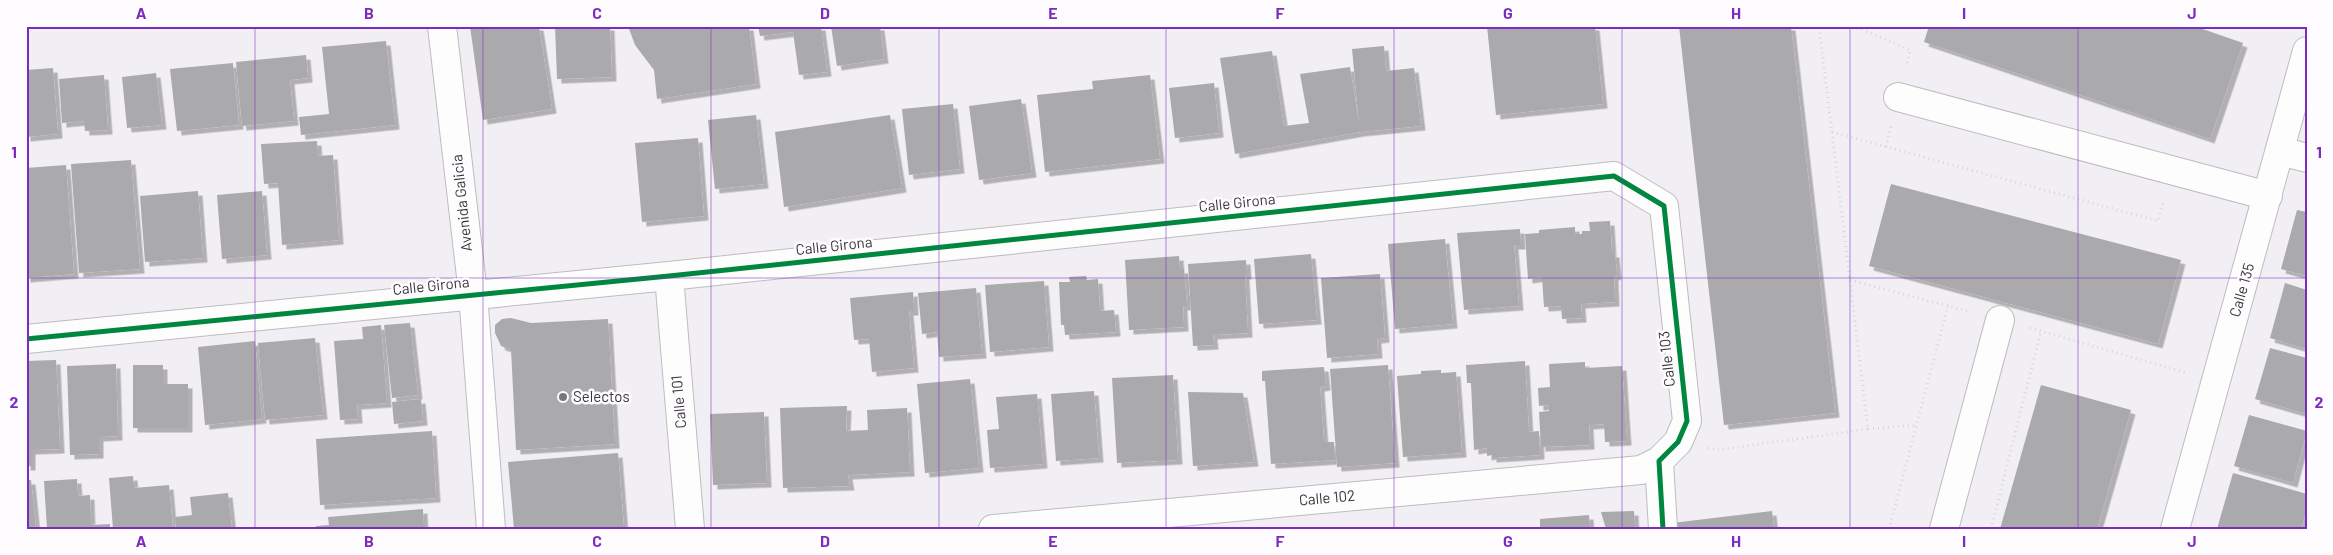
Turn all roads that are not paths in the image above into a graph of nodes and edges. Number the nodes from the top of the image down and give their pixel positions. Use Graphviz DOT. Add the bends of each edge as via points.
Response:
graph roads {
  1 [pos="442,26"];
  2 [pos="2307,50"];
  3 [pos="1898,97"];
  4 [pos="2280,150"];
  5 [pos="2307,158"];
  6 [pos="1640,192"];
  7 [pos="2268,196"];
  8 [pos="669,276"];
  9 [pos="473,294"];
  10 [pos="2000,320"];
  11 [pos="26,339"];
  12 [pos="1659,461"];
  13 [pos="491,529"];
  14 [pos="690,529"];
  15 [pos="993,529"];
  16 [pos="1663,529"];
  17 [pos="1944,529"];
  18 [pos="2174,529"];
  1 -- 9 [label="street, Avenida Galicia"];
  2 -- 4 [label="street, Calle 135"];
  3 -- 7 [label="street"];
  4 -- 5 [label="street"];
  4 -- 7 [label="street, Calle 135"];
  6 -- 8 [label="street, Calle Girona" via="1614,176"];
  6 -- 12 [label="street, Calle 103" via="1664,206 1686,421 1678,442"];
  7 -- 18 [label="street, Calle 135"];
  8 -- 9 [label="street, Calle Girona"];
  8 -- 14 [label="street, Calle 101"];
  9 -- 11 [label="street, Calle Girona"];
  9 -- 13 [label="street, Avenida Galicia"];
  10 -- 17 [label="street"];
  12 -- 15 [label="street, Calle 102" via="1641,470"];
  12 -- 16 [label="street"];
}
